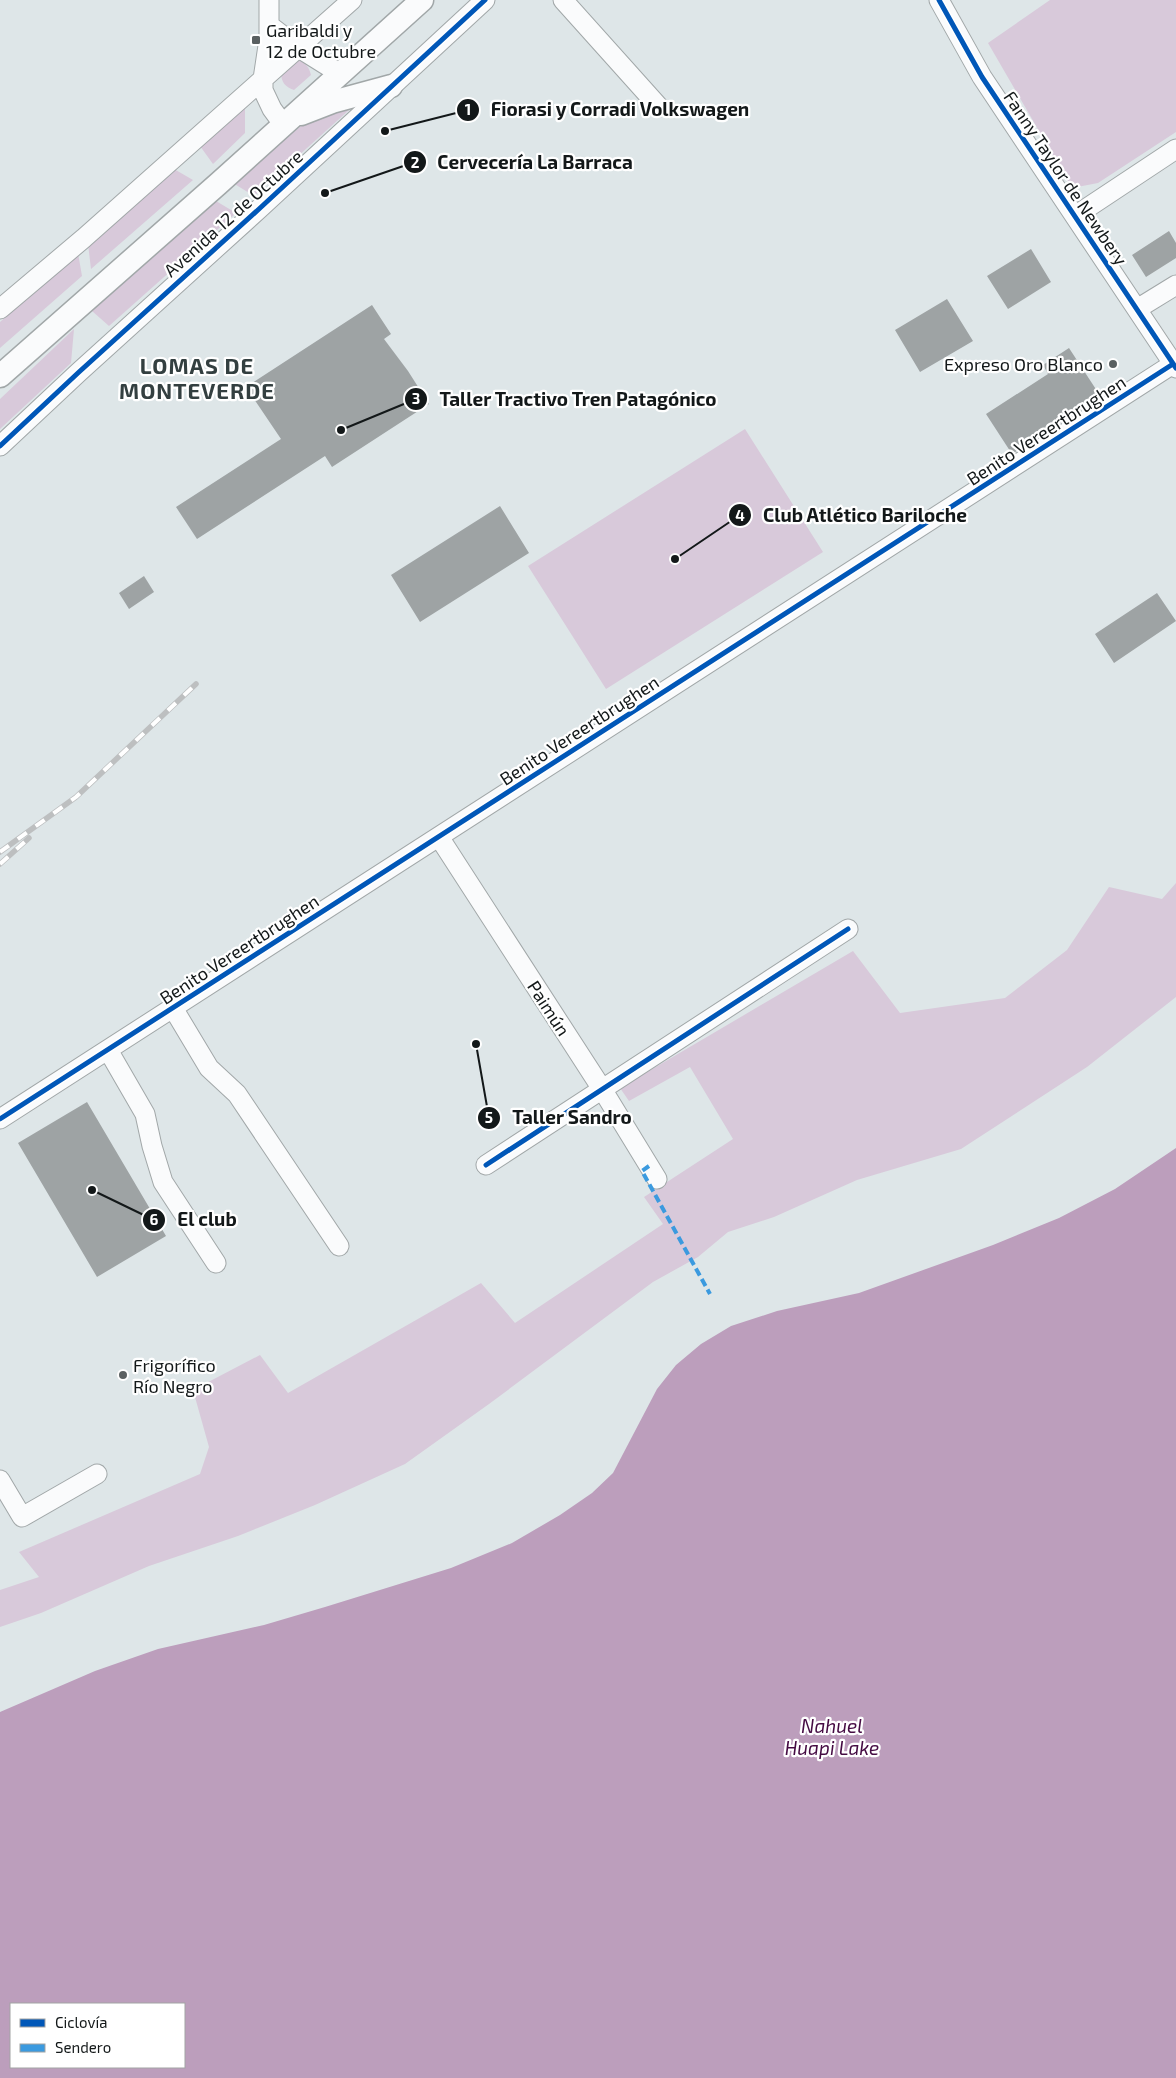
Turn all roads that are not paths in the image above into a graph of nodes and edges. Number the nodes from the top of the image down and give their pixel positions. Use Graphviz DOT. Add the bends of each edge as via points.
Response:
graph roads {
  1 [pos="268,0"];
  2 [pos="352,0"];
  3 [pos="422,0"];
  4 [pos="486,0"];
  5 [pos="563,0"];
  6 [pos="939,0"];
  7 [pos="269,24"];
  8 [pos="299,48"];
  9 [pos="339,73"];
  10 [pos="263,79"];
  11 [pos="391,86"];
  12 [pos="659,107"];
  13 [pos="286,121"];
  14 [pos="1176,149"];
  15 [pos="1075,216"];
  16 [pos="1176,285"];
  17 [pos="0,309"];
  18 [pos="1137,310"];
  19 [pos="1175,366"];
  20 [pos="0,376"];
  21 [pos="0,446"];
  22 [pos="439,837"];
  23 [pos="848,929"];
  24 [pos="173,1008"];
  25 [pos="108,1050"];
  26 [pos="602,1089"];
  27 [pos="0,1119"];
  28 [pos="486,1165"];
  29 [pos="657,1180"];
  30 [pos="339,1246"];
  31 [pos="216,1263"];
  32 [pos="97,1474"];
  33 [pos="0,1480"];
  1 -- 7 [label="street"];
  2 -- 8 [label="street"];
  3 -- 9 [label="main road, Avenida 12 de Octubre"];
  4 -- 11 [label="street, Avenida 12 de Octubre"];
  5 -- 12 [label="street"];
  6 -- 15 [label="street, Fanny Taylor de Newbery" via="982,77"];
  7 -- 8 [label="street"];
  7 -- 10 [label="street"];
  8 -- 9 [label="street"];
  8 -- 10 [label="street"];
  9 -- 13 [label="main road, Avenida 12 de Octubre"];
  10 -- 13 [label="street" via="263,90 272,109"];
  10 -- 17 [label="street"];
  11 -- 13 [label="main road" via="332,102"];
  11 -- 21 [label="street, Avenida 12 de Octubre"];
  13 -- 20 [label="main road, Avenida 12 de Octubre"];
  14 -- 15 [label="street"];
  15 -- 18 [label="street, Fanny Taylor de Newbery"];
  16 -- 18 [label="street"];
  18 -- 19 [label="street, Fanny Taylor de Newbery"];
  19 -- 22 [label="street, Benito Vereertbrughen"];
  22 -- 24 [label="street, Benito Vereertbrughen"];
  22 -- 26 [label="street, Paimún"];
  23 -- 26 [label="street"];
  24 -- 25 [label="street, Benito Vereertbrughen"];
  24 -- 30 [label="street" via="210,1068 237,1094"];
  25 -- 27 [label="street, Benito Vereertbrughen"];
  25 -- 31 [label="street" via="145,1114 163,1182"];
  26 -- 28 [label="street"];
  26 -- 29 [label="street, Paimún"];
  32 -- 33 [label="street" via="22,1517"];
}
